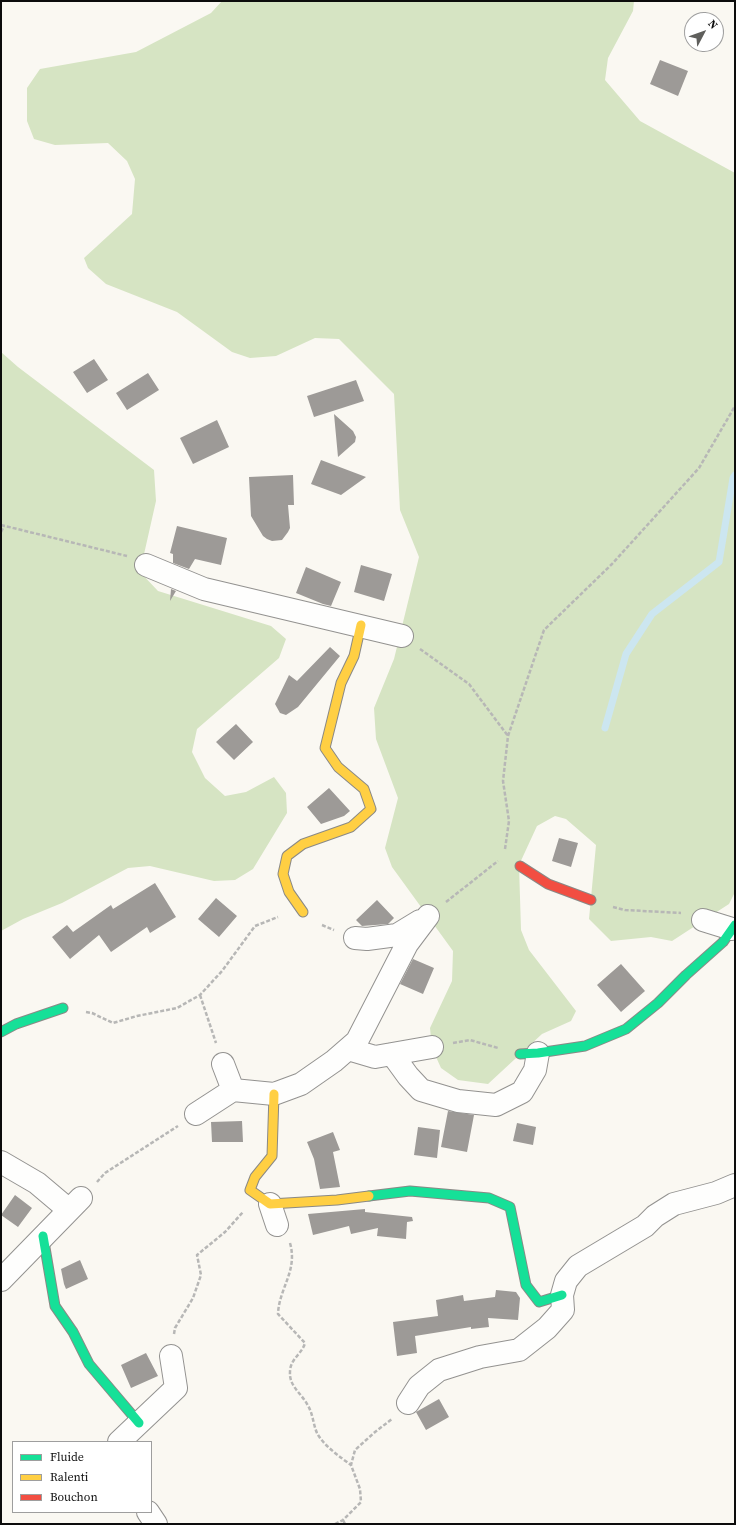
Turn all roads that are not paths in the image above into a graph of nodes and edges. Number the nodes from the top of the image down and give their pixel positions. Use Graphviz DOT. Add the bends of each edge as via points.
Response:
graph roads {
  1 [pos="146,565"];
  2 [pos="361,626"];
  3 [pos="402,636"];
  4 [pos="520,866"];
  5 [pos="591,900"];
  6 [pos="303,912"];
  7 [pos="704,920"];
  8 [pos="734,927"];
  9 [pos="355,938"];
  10 [pos="63,1008"];
  11 [pos="1,1032"];
  12 [pos="432,1048"];
  13 [pos="348,1049"];
  14 [pos="392,1054"];
  15 [pos="529,1054"];
  16 [pos="223,1064"];
  17 [pos="233,1090"];
  18 [pos="274,1094"];
  19 [pos="196,1114"];
  20 [pos="1,1162"];
  21 [pos="735,1185"];
  22 [pos="270,1204"];
  23 [pos="277,1225"];
  24 [pos="44,1236"];
  25 [pos="1,1280"];
  26 [pos="562,1295"];
  27 [pos="171,1356"];
  28 [pos="408,1404"];
  29 [pos="139,1423"];
  30 [pos="119,1441"];
  31 [pos="149,1513"];
  32 [pos="156,1524"];
  1 -- 2 [label="street" via="204,589"];
  2 -- 3 [label="street"];
  2 -- 6 [label="street" via="354,656 340,683 325,748 338,767 364,789 371,809 351,827 303,844 287,856 283,874 289,892"];
  4 -- 5 [label="street" via="548,884"];
  7 -- 8 [label="street"];
  8 -- 15 [label="street" via="723,942 658,1003 626,1029 585,1046"];
  9 -- 13 [label="street" via="397,935 428,916 407,944 357,1041"];
  10 -- 11 [label="street" via="16,1024"];
  12 -- 14 [label="street"];
  13 -- 14 [label="street" via="375,1057"];
  13 -- 18 [label="street" via="301,1084"];
  14 -- 15 [label="street" via="421,1090 458,1101 496,1105 522,1092 535,1070"];
  16 -- 17 [label="street"];
  17 -- 18 [label="street"];
  17 -- 19 [label="street"];
  18 -- 22 [label="street" via="272,1156 254,1177 250,1190"];
  20 -- 24 [label="street" via="75,1204"];
  21 -- 26 [label="street" via="674,1204 655,1216 644,1226 578,1266 566,1280"];
  22 -- 23 [label="street"];
  22 -- 26 [label="street" via="337,1200 410,1191 489,1198 510,1207 526,1285 539,1302"];
  24 -- 25 [label="street"];
  24 -- 29 [label="street" via="55,1306 73,1332 89,1364"];
  26 -- 28 [label="street" via="563,1310 548,1328 519,1350 480,1357 439,1370 419,1386"];
  27 -- 29 [label="street" via="176,1388"];
  29 -- 30 [label="street"];
  31 -- 32 [label="street"];
}
